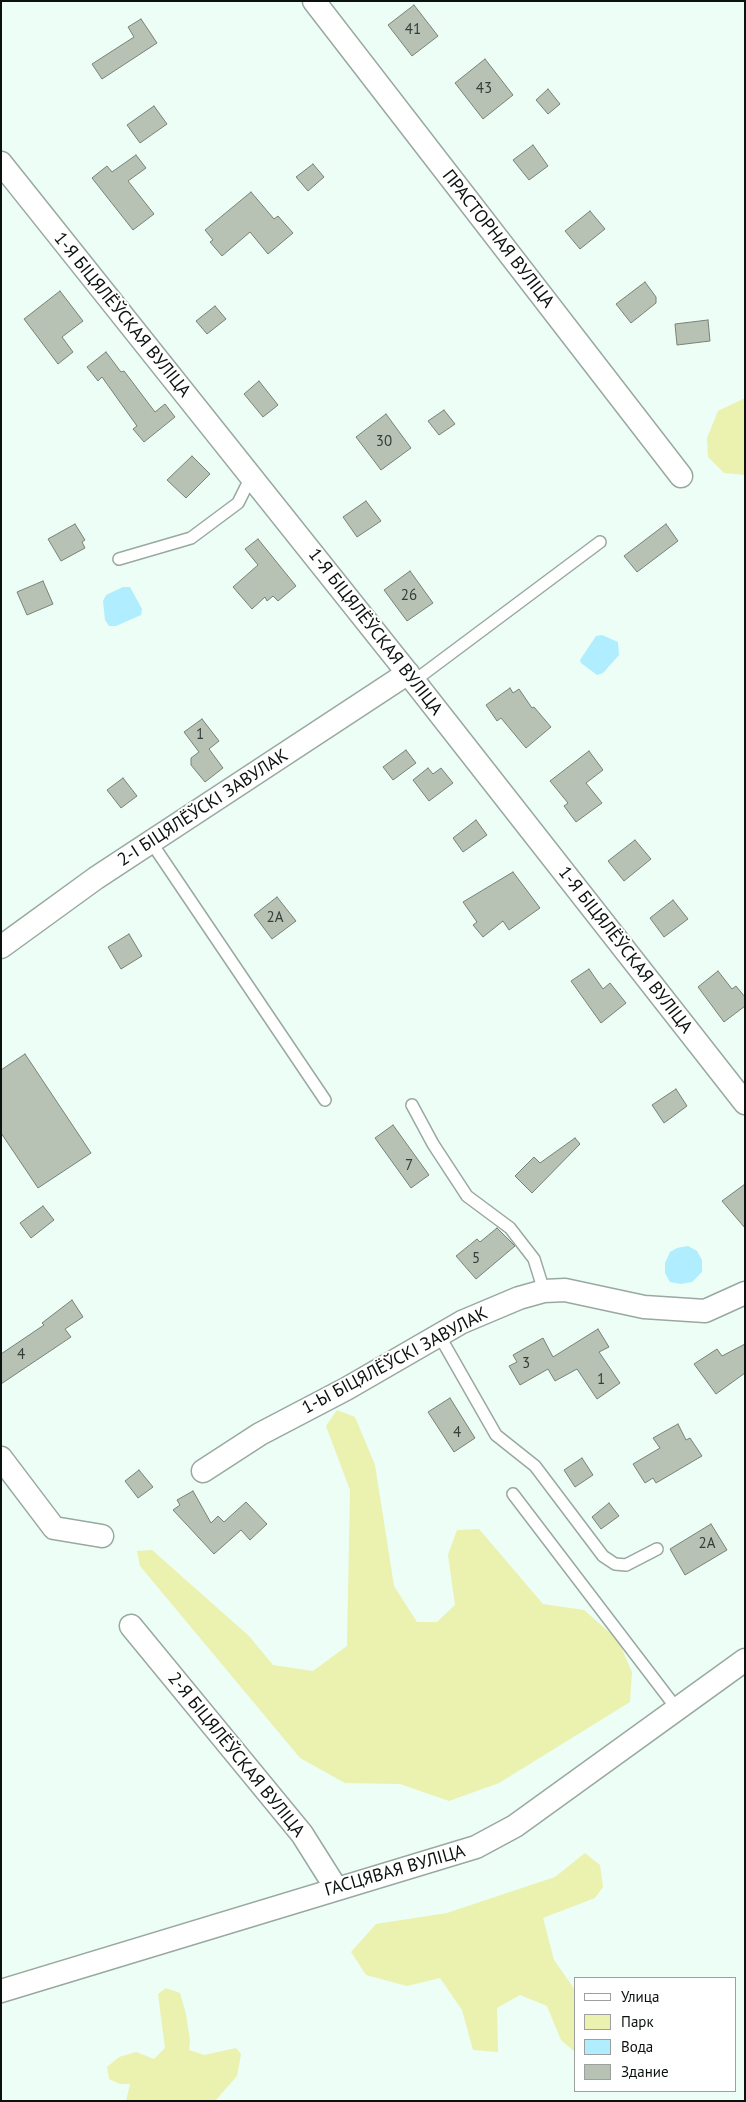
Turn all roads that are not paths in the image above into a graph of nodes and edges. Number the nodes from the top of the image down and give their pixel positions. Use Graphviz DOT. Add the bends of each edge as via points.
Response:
graph roads {
  1 [pos="314,1"];
  2 [pos="1,163"];
  3 [pos="681,476"];
  4 [pos="251,477"];
  5 [pos="600,542"];
  6 [pos="119,559"];
  7 [pos="411,677"];
  8 [pos="151,842"];
  9 [pos="1,947"];
  10 [pos="325,1100"];
  11 [pos="745,1103"];
  12 [pos="412,1105"];
  13 [pos="544,1291"];
  14 [pos="745,1293"];
  15 [pos="439,1335"];
  16 [pos="1,1458"];
  17 [pos="203,1471"];
  18 [pos="513,1494"];
  19 [pos="102,1536"];
  20 [pos="657,1549"];
  21 [pos="131,1626"];
  22 [pos="745,1660"];
  23 [pos="677,1710"];
  24 [pos="336,1888"];
  25 [pos="1,1991"];
  1 -- 3 [label="street, ПРАСТОРНАЯ ВУЛІЦА"];
  2 -- 4 [label="street, 1-Я БІЦЯЛЁЎСКАЯ ВУЛІЦА"];
  4 -- 6 [label="lane" via="238,503 191,538"];
  4 -- 7 [label="street, 1-Я БІЦЯЛЁЎСКАЯ ВУЛІЦА"];
  5 -- 7 [label="lane"];
  7 -- 8 [label="street, 2-І БІЦЯЛЁЎСКІ ЗАВУЛАК"];
  7 -- 11 [label="street, 1-Я БІЦЯЛЁЎСКАЯ ВУЛІЦА"];
  8 -- 9 [label="street, 2-І БІЦЯЛЁЎСКІ ЗАВУЛАК"];
  8 -- 10 [label="lane"];
  12 -- 13 [label="lane" via="467,1196 510,1228 534,1259"];
  13 -- 14 [label="street, 1-Ы БІЦЯЛЁЎСКІ ЗАВУЛАК" via="565,1290 644,1307 705,1311"];
  13 -- 15 [label="street, 1-Ы БІЦЯЛЁЎСКІ ЗАВУЛАК" via="518,1298"];
  15 -- 17 [label="street, 1-Ы БІЦЯЛЁЎСКІ ЗАВУЛАК" via="260,1434"];
  15 -- 20 [label="lane" via="496,1435 536,1466 603,1556 615,1564 626,1565"];
  16 -- 19 [label="street" via="54,1528"];
  18 -- 23 [label="lane"];
  21 -- 24 [label="street, 2-Я БІЦЯЛЁЎСКАЯ ВУЛІЦА" via="302,1834"];
  22 -- 23 [label="street, ГАСЦЯВАЯ ВУЛІЦА"];
  23 -- 24 [label="street, ГАСЦЯВАЯ ВУЛІЦА" via="516,1826 476,1847"];
  24 -- 25 [label="street, ГАСЦЯВАЯ ВУЛІЦА"];
}
